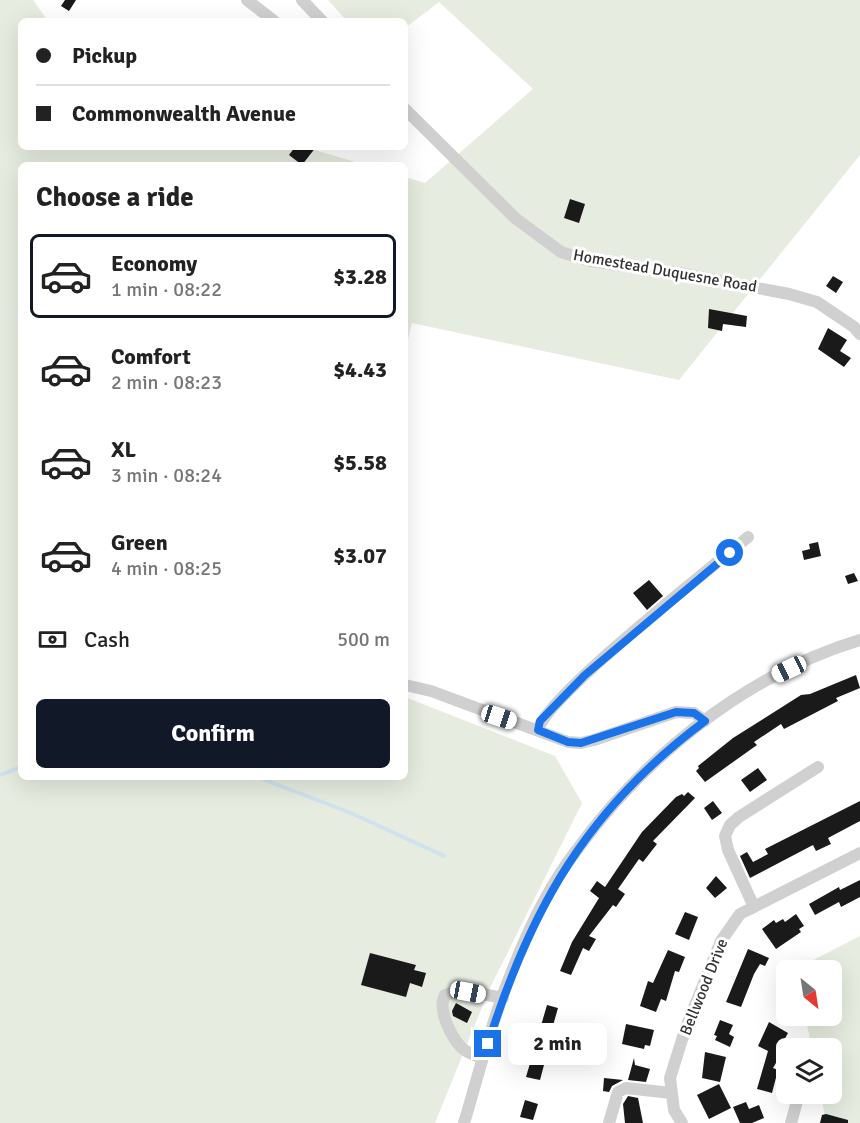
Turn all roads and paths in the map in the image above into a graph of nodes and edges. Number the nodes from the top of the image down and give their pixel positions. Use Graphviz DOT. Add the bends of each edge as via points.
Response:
graph roads {
  1 [pos="247,0"];
  2 [pos="302,0"];
  3 [pos="270,18"];
  4 [pos="319,18"];
  5 [pos="408,112"];
  6 [pos="860,334"];
  7 [pos="748,537"];
  8 [pos="860,640"];
  9 [pos="408,686"];
  10 [pos="705,721"];
  11 [pos="538,730"];
  12 [pos="818,767"];
  13 [pos="860,853"];
  14 [pos="754,907"];
  15 [pos="503,998"];
  16 [pos="483,1058"];
  17 [pos="671,1093"];
  18 [pos="797,1104"];
  19 [pos="464,1123"];
  20 [pos="609,1123"];
  21 [pos="682,1123"];
  22 [pos="791,1123"];
  1 -- 3 [label="street"];
  2 -- 4 [label="street"];
  5 -- 6 [label="street, Homestead Duquesne Road" via="515,218 561,252 590,261 789,294 817,302"];
  7 -- 11 [label="street" via="585,675 547,713"];
  8 -- 10 [label="street" via="769,679"];
  9 -- 11 [label="street"];
  10 -- 11 [label="street" via="694,713 676,712 581,743"];
  10 -- 15 [label="street" via="666,750 576,850 531,929"];
  12 -- 14 [label="street" via="739,817 725,836"];
  13 -- 14 [label="street, Bellwood Drive"];
  14 -- 17 [label="street, Bellwood Drive" via="740,914 721,940 685,1029 670,1078"];
  15 -- 16 [label="street"];
  15 -- 16 [label="street" via="462,990 445,995 441,1002 460,1047"];
  16 -- 19 [label="street"];
  17 -- 20 [label="street" via="626,1088 618,1092"];
  17 -- 21 [label="street, Bellwood Drive" via="674,1110"];
  18 -- 22 [label="street"];
}
